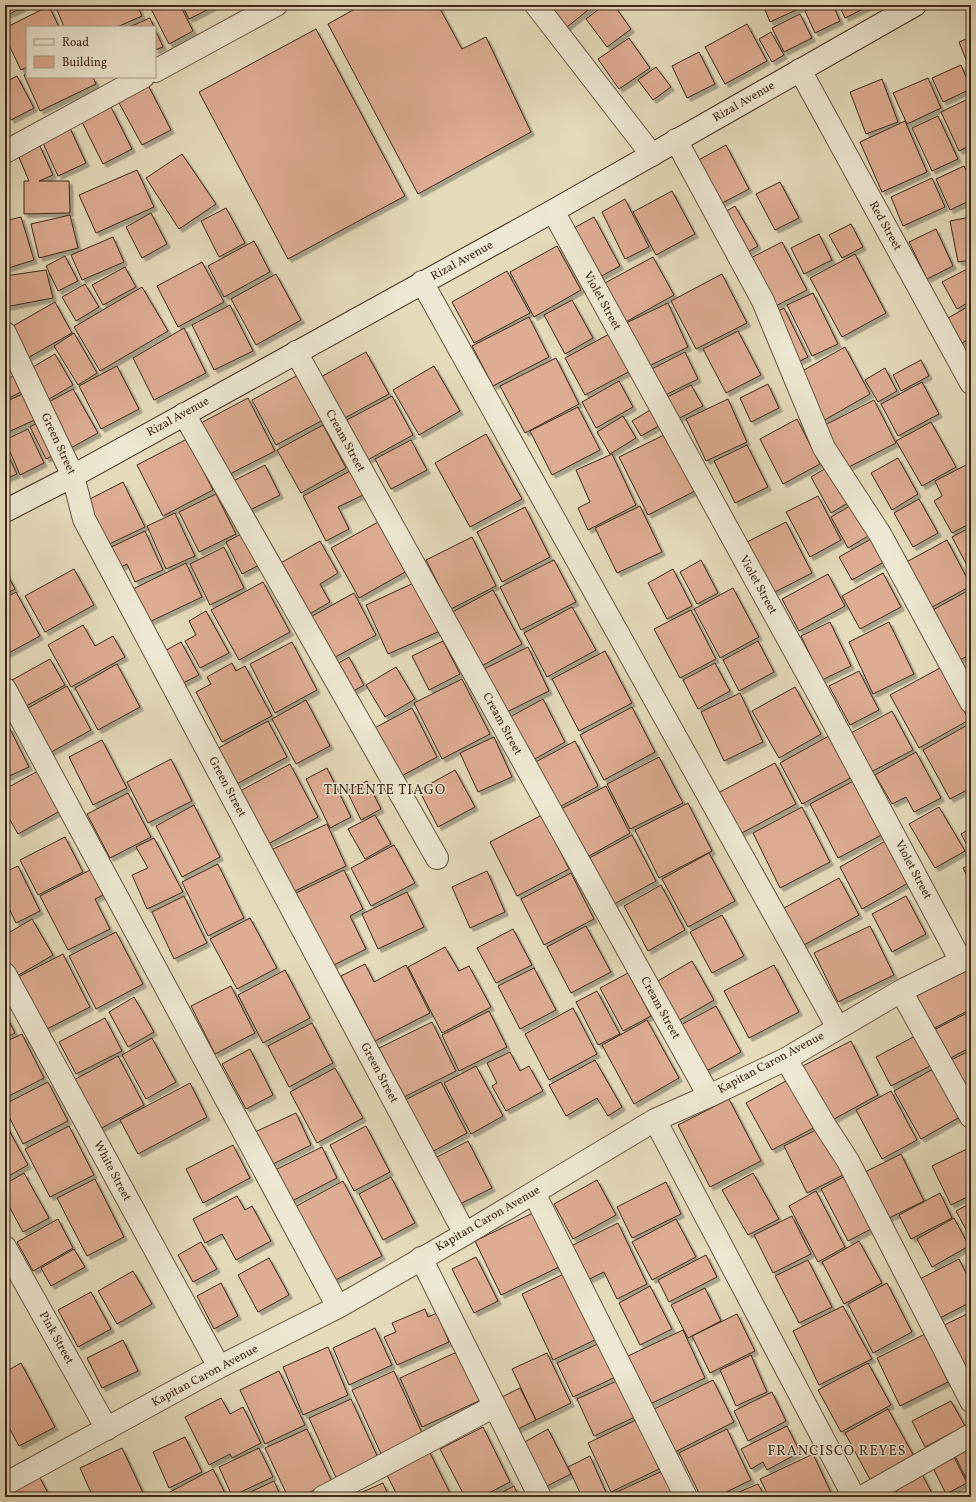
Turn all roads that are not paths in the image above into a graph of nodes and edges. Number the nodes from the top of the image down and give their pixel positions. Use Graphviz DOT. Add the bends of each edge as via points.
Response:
graph roads {
  1 [pos="276,5"];
  2 [pos="536,5"];
  3 [pos="915,5"];
  4 [pos="156,70"];
  5 [pos="800,70"];
  6 [pos="141,78"];
  7 [pos="676,140"];
  8 [pos="5,152"];
  9 [pos="652,155"];
  10 [pos="553,211"];
  11 [pos="422,282"];
  12 [pos="5,333"];
  13 [pos="296,352"];
  14 [pos="971,383"];
  15 [pos="184,414"];
  16 [pos="73,476"];
  17 [pos="5,511"];
  18 [pos="5,689"];
  19 [pos="971,702"];
  20 [pos="437,858"];
  21 [pos="966,958"];
  22 [pos="5,974"];
  23 [pos="901,991"];
  24 [pos="838,1028"];
  25 [pos="786,1059"];
  26 [pos="709,1096"];
  27 [pos="971,1117"];
  28 [pos="655,1120"];
  29 [pos="534,1193"];
  30 [pos="465,1234"];
  31 [pos="5,1247"];
  32 [pos="421,1258"];
  33 [pos="338,1307"];
  34 [pos="219,1367"];
  35 [pos="971,1402"];
  36 [pos="495,1406"];
  37 [pos="107,1429"];
  38 [pos="971,1435"];
  39 [pos="5,1484"];
  40 [pos="324,1497"];
  41 [pos="540,1497"];
  42 [pos="686,1497"];
  43 [pos="854,1497"];
  44 [pos="862,1497"];
  1 -- 4 [label="street"];
  2 -- 9 [label="street"];
  3 -- 5 [label="street, Rizal Avenue"];
  5 -- 7 [label="street, Rizal Avenue"];
  5 -- 14 [label="street, Red Street"];
  6 -- 8 [label="street"];
  7 -- 9 [label="street, Rizal Avenue"];
  7 -- 19 [label="street" via="763,301 824,448 880,534"];
  9 -- 10 [label="street, Rizal Avenue"];
  10 -- 11 [label="street, Rizal Avenue"];
  10 -- 21 [label="street, Violet Street" via="816,691"];
  11 -- 13 [label="street, Rizal Avenue"];
  11 -- 24 [label="street"];
  12 -- 16 [label="street, Green Street"];
  13 -- 15 [label="street, Rizal Avenue"];
  13 -- 26 [label="street, Cream Street"];
  15 -- 16 [label="street, Rizal Avenue"];
  15 -- 20 [label="street"];
  16 -- 17 [label="street, Rizal Avenue"];
  16 -- 30 [label="street, Green Street" via="84,519"];
  18 -- 33 [label="street"];
  21 -- 23 [label="street, Kapitan Caron Avenue"];
  22 -- 34 [label="street, White Street"];
  23 -- 24 [label="street, Kapitan Caron Avenue"];
  23 -- 27 [label="street"];
  24 -- 25 [label="street, Kapitan Caron Avenue"];
  25 -- 26 [label="street, Kapitan Caron Avenue"];
  25 -- 35 [label="street" via="848,1161"];
  26 -- 28 [label="street, Kapitan Caron Avenue"];
  28 -- 29 [label="street, Kapitan Caron Avenue"];
  28 -- 43 [label="street"];
  29 -- 30 [label="street, Kapitan Caron Avenue"];
  29 -- 42 [label="street"];
  30 -- 32 [label="street, Kapitan Caron Avenue"];
  31 -- 37 [label="street, Pink Street"];
  32 -- 33 [label="street, Kapitan Caron Avenue"];
  32 -- 36 [label="street"];
  33 -- 34 [label="street, Kapitan Caron Avenue"];
  34 -- 37 [label="street, Kapitan Caron Avenue"];
  36 -- 40 [label="street"];
  36 -- 41 [label="street"];
  37 -- 39 [label="street, Kapitan Caron Avenue"];
  38 -- 44 [label="street"];
}
